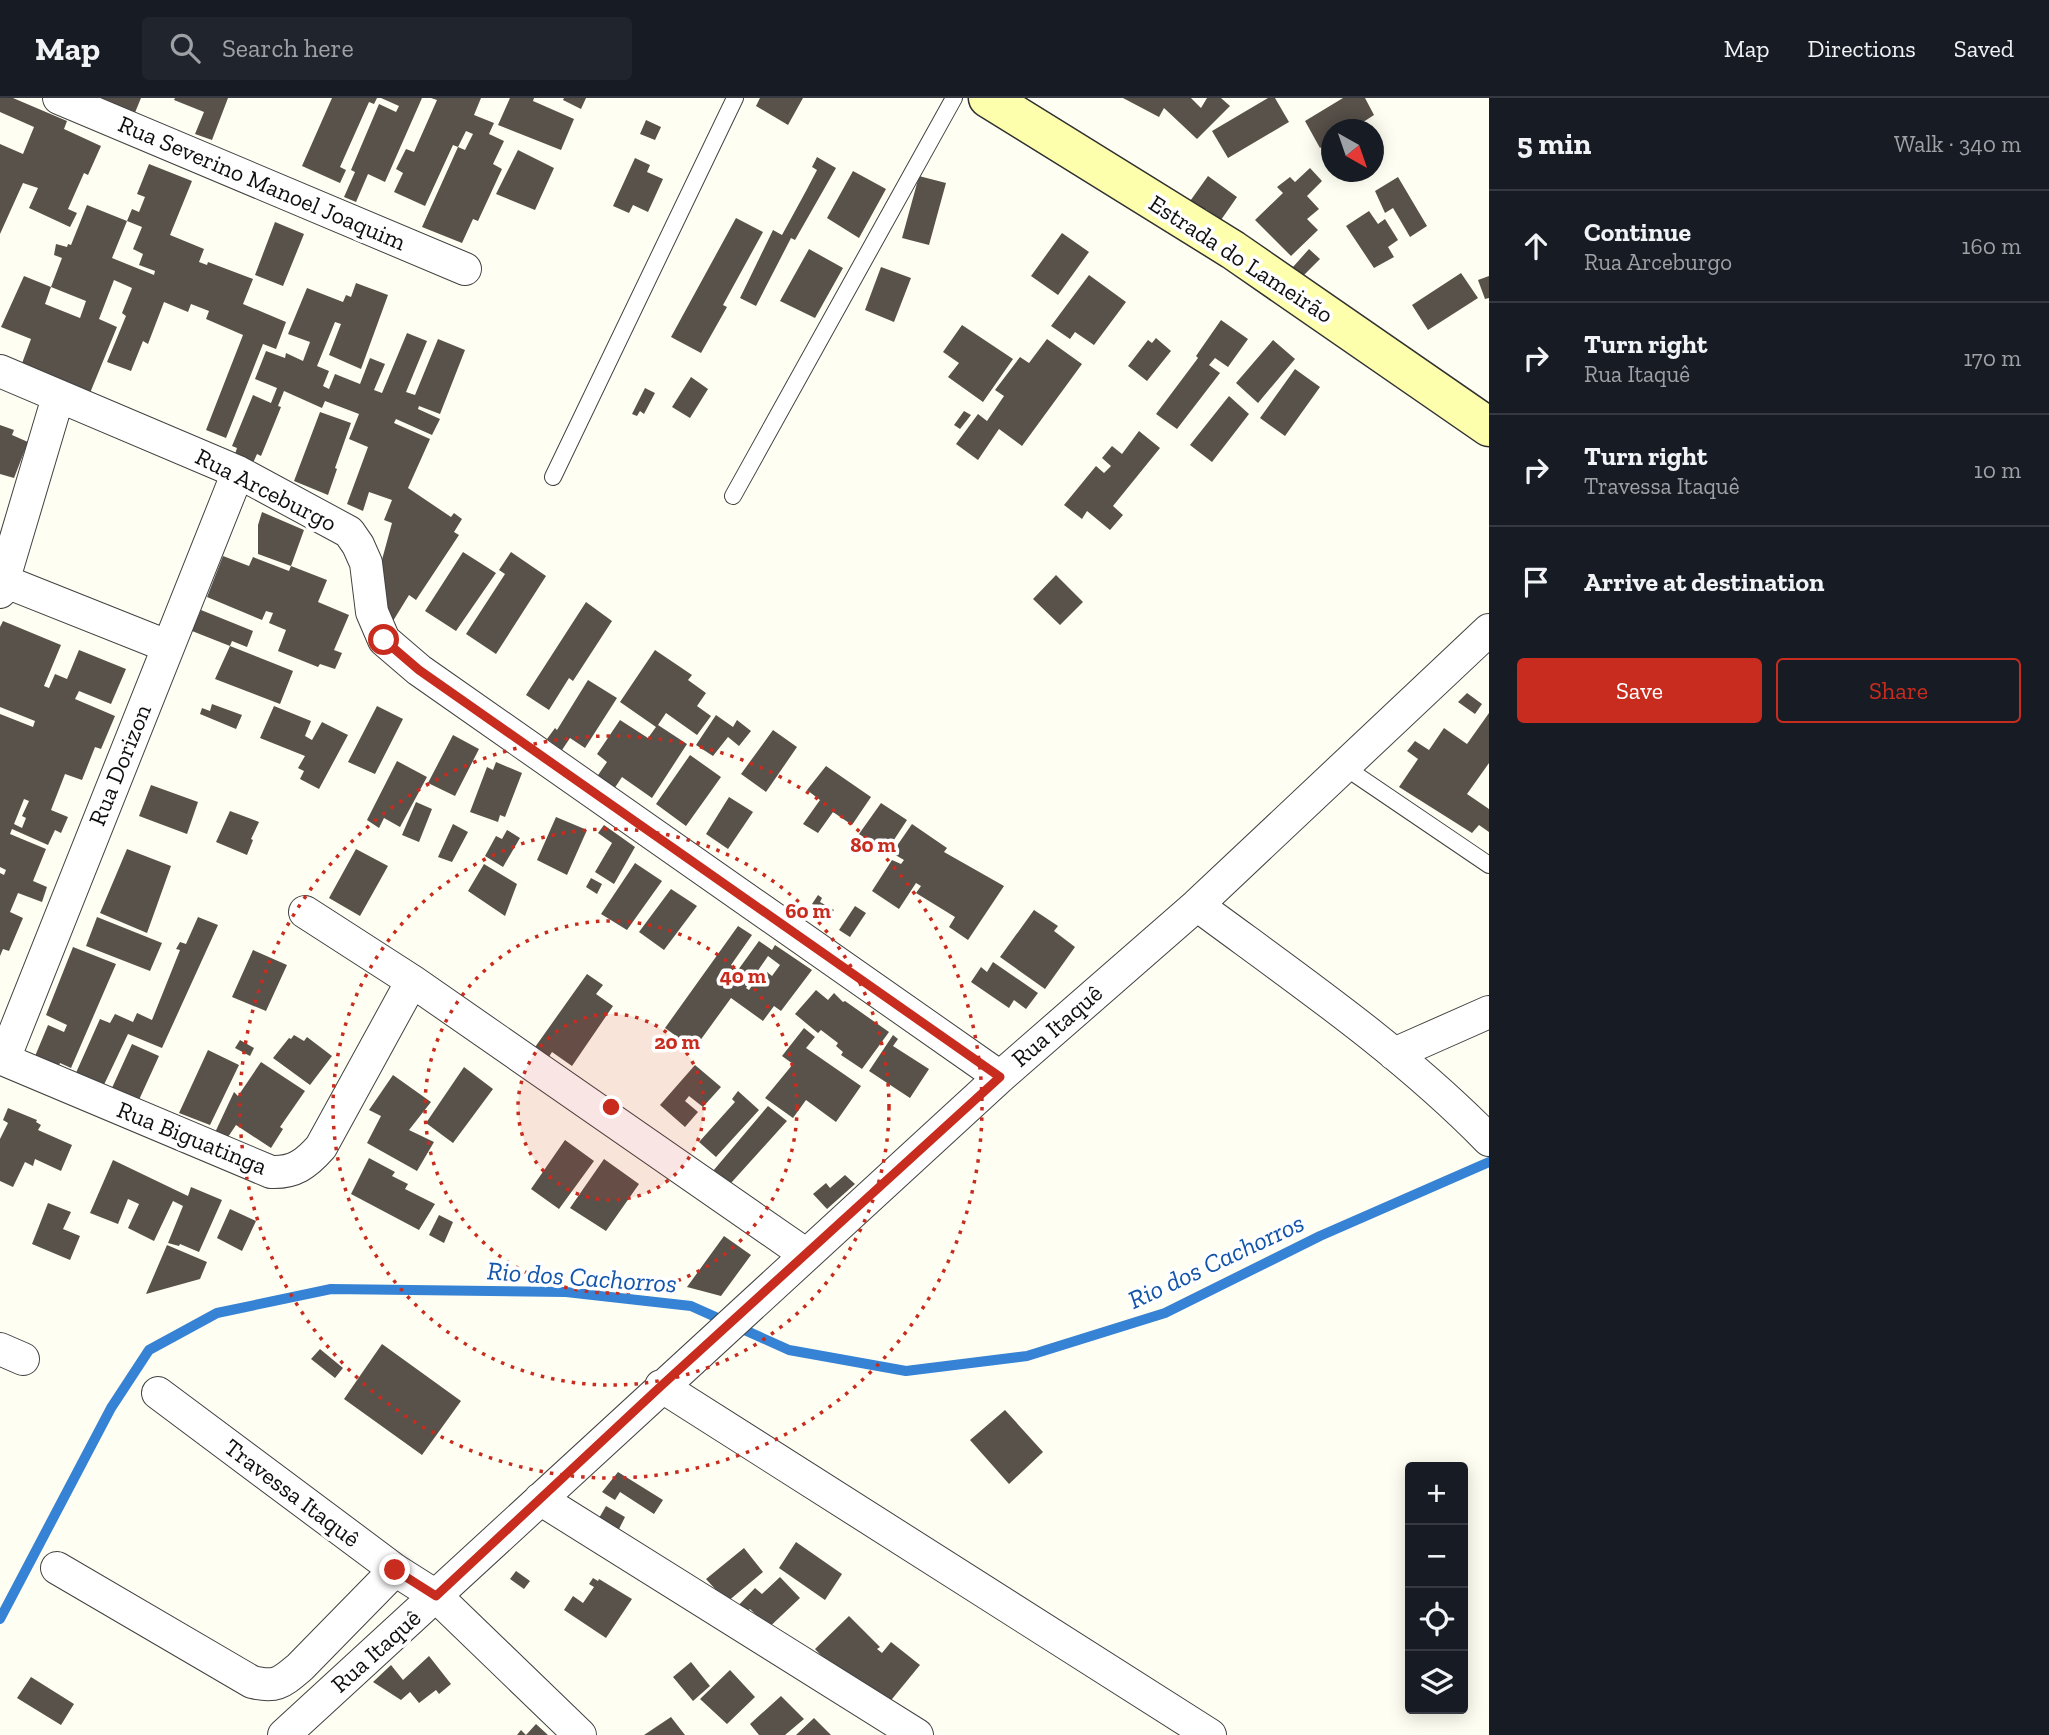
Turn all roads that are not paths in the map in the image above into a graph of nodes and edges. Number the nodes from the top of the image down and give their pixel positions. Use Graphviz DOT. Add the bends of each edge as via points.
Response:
graph roads {
  1 [pos="60,98"];
  2 [pos="735,98"];
  3 [pos="954,98"];
  4 [pos="988,98"];
  5 [pos="465,269"];
  6 [pos="0,371"];
  7 [pos="58,397"];
  8 [pos="1489,427"];
  9 [pos="238,472"];
  10 [pos="553,477"];
  11 [pos="733,496"];
  12 [pos="2,586"];
  13 [pos="1489,630"];
  14 [pos="167,646"];
  15 [pos="1343,766"];
  16 [pos="1489,865"];
  17 [pos="1196,905"];
  18 [pos="305,912"];
  19 [pos="412,981"];
  20 [pos="1489,1012"];
  21 [pos="1394,1054"];
  22 [pos="2,1058"];
  23 [pos="1000,1077"];
  24 [pos="1479,1130"];
  25 [pos="805,1254"];
  26 [pos="661,1386"];
  27 [pos="158,1393"];
  28 [pos="540,1499"];
  29 [pos="57,1568"];
  30 [pos="395,1570"];
  31 [pos="436,1596"];
  32 [pos="284,1735"];
  33 [pos="580,1735"];
  34 [pos="917,1735"];
  35 [pos="1210,1735"];
  1 -- 5 [label="street, Rua Severino Manoel Joaquim"];
  2 -- 10 [label="lane"];
  3 -- 11 [label="lane"];
  4 -- 8 [label="main road, Estrada do Lameirão" via="1233,250"];
  6 -- 7 [label="street, Rua Arceburgo"];
  7 -- 9 [label="street, Rua Arceburgo"];
  7 -- 12 [label="street"];
  9 -- 14 [label="street, Rua Dorizon"];
  9 -- 23 [label="street, Rua Arceburgo" via="349,532 366,563 372,612 384,640 419,670"];
  12 -- 14 [label="street"];
  13 -- 15 [label="street, Rua Itaquê"];
  14 -- 22 [label="street, Rua Dorizon"];
  15 -- 16 [label="lane"];
  15 -- 17 [label="street, Rua Itaquê"];
  17 -- 21 [label="street"];
  17 -- 23 [label="street, Rua Itaquê"];
  18 -- 19 [label="street"];
  19 -- 22 [label="street, Rua Biguatinga" via="321,1147 287,1173 271,1172"];
  19 -- 25 [label="street"];
  20 -- 21 [label="street"];
  21 -- 24 [label="street"];
  23 -- 25 [label="street, Rua Itaquê"];
  25 -- 26 [label="street, Rua Itaquê"];
  26 -- 28 [label="street, Rua Itaquê"];
  26 -- 35 [label="street"];
  27 -- 30 [label="street, Travessa Itaquê"];
  28 -- 31 [label="street, Rua Itaquê"];
  28 -- 34 [label="street"];
  29 -- 30 [label="street" via="252,1682 266,1685 285,1680 300,1667"];
  30 -- 31 [label="street, Travessa Itaquê"];
  31 -- 32 [label="street, Rua Itaquê"];
  31 -- 33 [label="street, Travessa Itaquê"];
}
